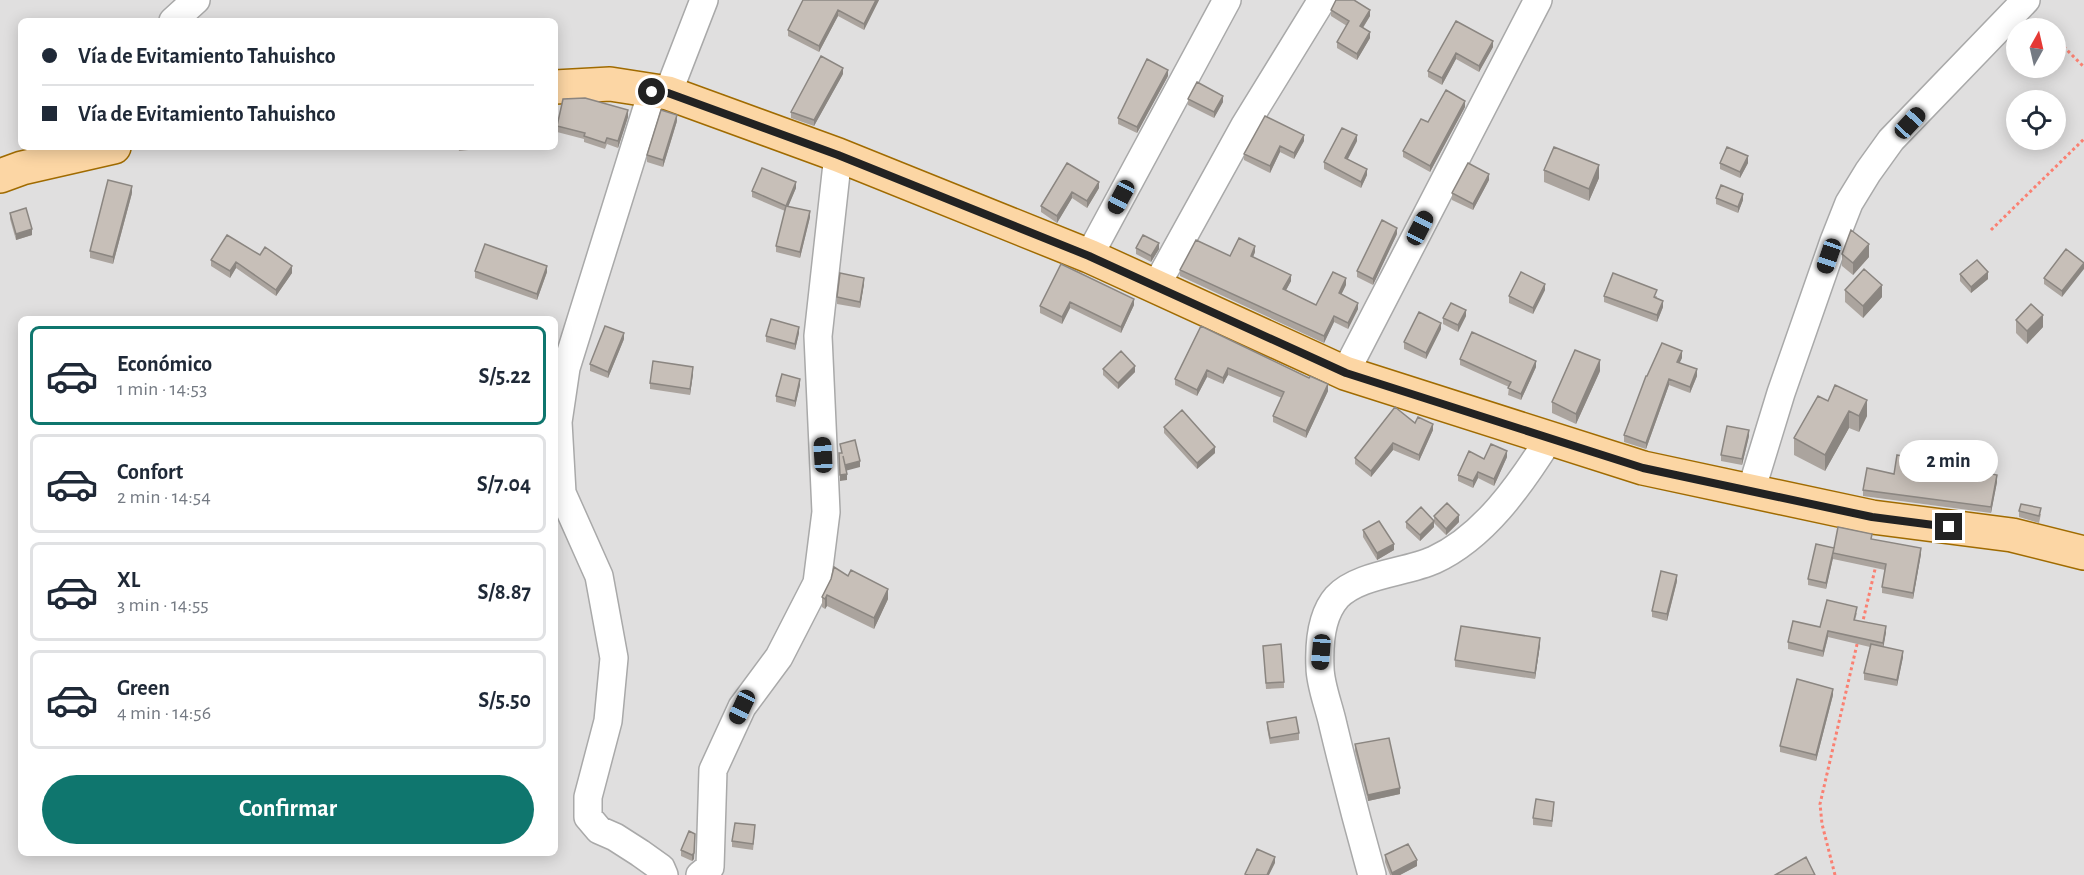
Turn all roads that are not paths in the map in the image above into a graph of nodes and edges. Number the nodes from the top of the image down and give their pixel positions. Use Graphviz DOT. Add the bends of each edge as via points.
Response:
graph roads {
  1 [pos="196,0"];
  2 [pos="704,0"];
  3 [pos="1227,0"];
  4 [pos="1322,0"];
  5 [pos="1538,0"];
  6 [pos="2026,0"];
  7 [pos="175,18"];
  8 [pos="558,87"];
  9 [pos="660,92"];
  10 [pos="97,150"];
  11 [pos="838,155"];
  12 [pos="20,164"];
  13 [pos="1089,256"];
  14 [pos="1156,286"];
  15 [pos="1346,373"];
  16 [pos="1549,439"];
  17 [pos="1751,491"];
  18 [pos="2084,553"];
  19 [pos="664,875"];
  20 [pos="700,875"];
  21 [pos="1372,875"];
  1 -- 7 [label="street"];
  2 -- 9 [label="street"];
  3 -- 13 [label="street"];
  4 -- 14 [label="street" via="1245,125"];
  5 -- 15 [label="street"];
  6 -- 17 [label="street" via="1891,140 1849,203 1781,393"];
  8 -- 9 [label="main road" via="610,84"];
  9 -- 11 [label="main road"];
  9 -- 19 [label="street" via="566,368 558,422 562,493 599,576 614,658 608,721 588,797 588,817 599,830 661,868"];
  10 -- 12 [label="main road"];
  11 -- 13 [label="main road"];
  11 -- 20 [label="street" via="818,336 826,512 817,583 779,657 742,707 713,770 710,867"];
  13 -- 14 [label="main road"];
  14 -- 15 [label="main road"];
  15 -- 16 [label="main road"];
  16 -- 17 [label="main road" via="1643,468"];
  16 -- 21 [label="street" via="1520,482 1465,541 1432,561 1362,581 1337,597 1324,619 1320,668"];
  17 -- 18 [label="main road" via="1872,517 2012,535"];
}
